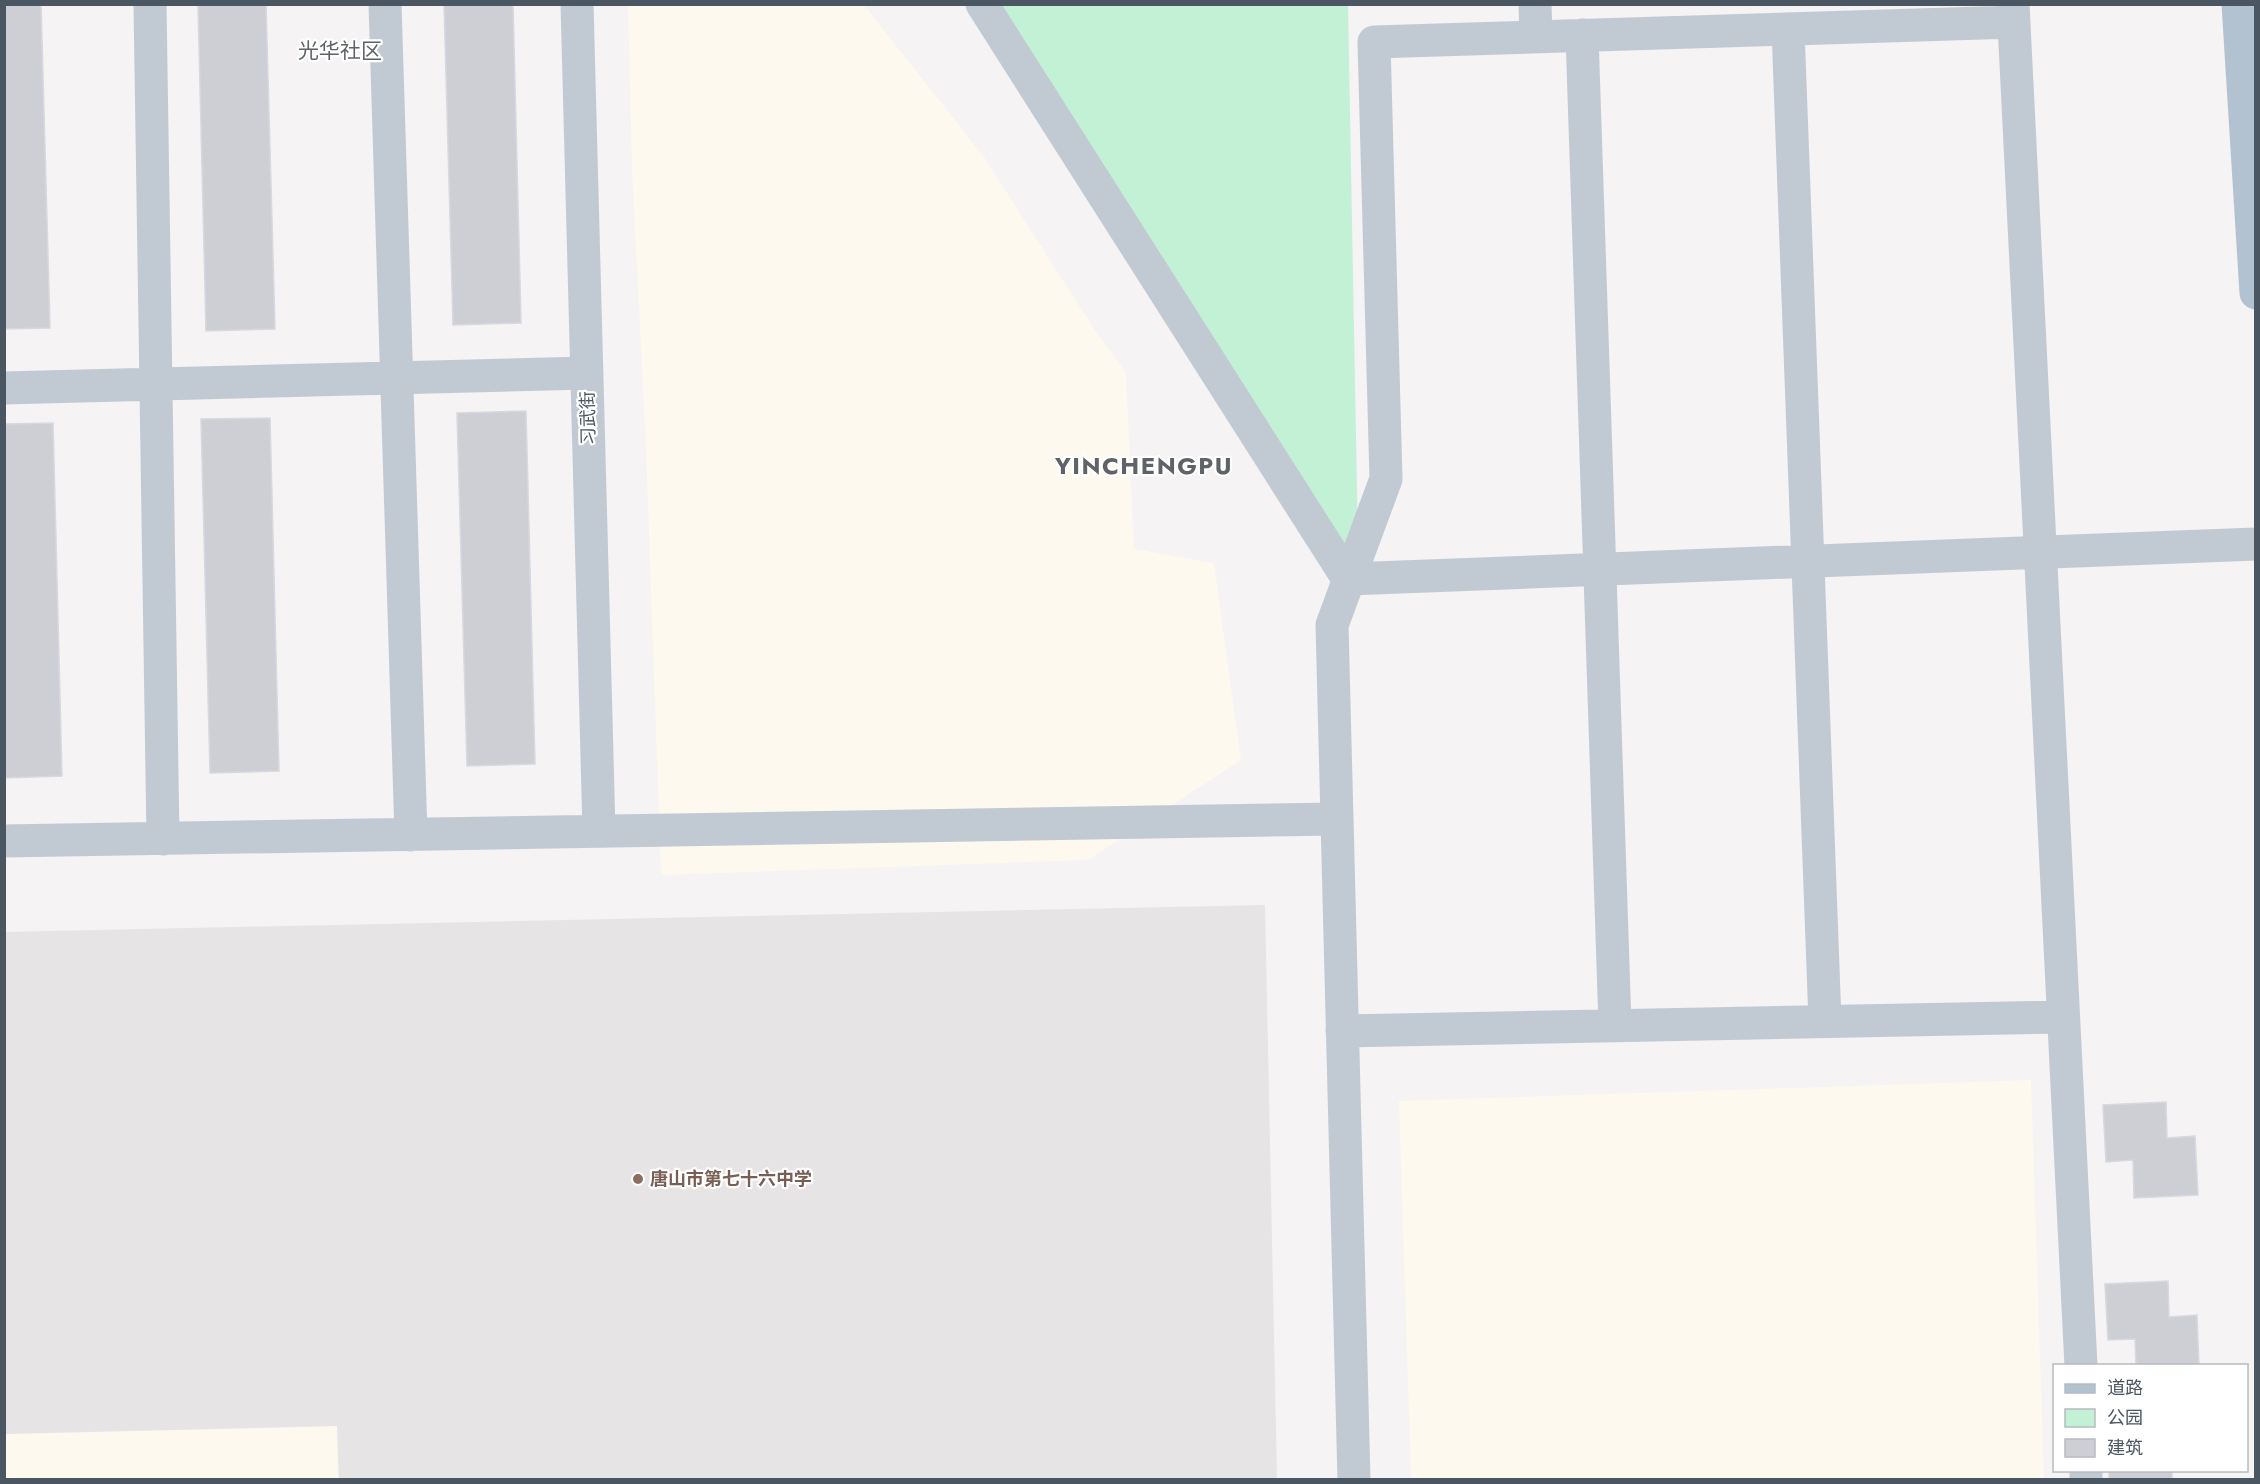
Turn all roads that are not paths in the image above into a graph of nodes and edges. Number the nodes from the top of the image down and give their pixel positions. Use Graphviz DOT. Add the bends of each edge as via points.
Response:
graph roads {
  1 [pos="150,4"];
  2 [pos="385,4"];
  3 [pos="577,4"];
  4 [pos="982,4"];
  5 [pos="1535,4"];
  6 [pos="2238,4"];
  7 [pos="2013,13"];
  8 [pos="1749,17"];
  9 [pos="1788,29"];
  10 [pos="1582,35"];
  11 [pos="1536,37"];
  12 [pos="2256,293"];
  13 [pos="587,373"];
  14 [pos="397,378"];
  15 [pos="156,385"];
  16 [pos="4,388"];
  17 [pos="2256,544"];
  18 [pos="2040,553"];
  19 [pos="1806,562"];
  20 [pos="1601,569"];
  21 [pos="1348,579"];
  22 [pos="1337,819"];
  23 [pos="598,831"];
  24 [pos="411,835"];
  25 [pos="163,839"];
  26 [pos="4,841"];
  27 [pos="2063,1017"];
  28 [pos="1825,1021"];
  29 [pos="1615,1025"];
  30 [pos="1342,1031"];
  31 [pos="2081,1364"];
  32 [pos="1354,1479"];
  1 -- 15 [label="street"];
  2 -- 14 [label="street"];
  3 -- 13 [label="street, 习武街"];
  4 -- 21 [label="street"];
  5 -- 11 [label="street"];
  6 -- 12 [label="main road"];
  7 -- 9 [label="street"];
  7 -- 18 [label="street"];
  8 -- 9 [label="street"];
  8 -- 10 [label="street"];
  9 -- 19 [label="street"];
  10 -- 11 [label="street"];
  10 -- 20 [label="street"];
  11 -- 21 [label="street" via="1374,42 1386,479"];
  13 -- 14 [label="street"];
  13 -- 23 [label="street, 习武街"];
  14 -- 15 [label="street"];
  14 -- 24 [label="street"];
  15 -- 16 [label="street"];
  15 -- 25 [label="street"];
  17 -- 18 [label="street"];
  18 -- 19 [label="street"];
  18 -- 27 [label="street"];
  19 -- 20 [label="street"];
  19 -- 28 [label="street"];
  20 -- 21 [label="street"];
  20 -- 29 [label="street"];
  21 -- 22 [label="street" via="1332,625"];
  22 -- 23 [label="street"];
  22 -- 30 [label="street"];
  23 -- 24 [label="street"];
  24 -- 25 [label="street"];
  25 -- 26 [label="street"];
  27 -- 28 [label="street"];
  27 -- 31 [label="street"];
  28 -- 29 [label="street"];
  29 -- 30 [label="street"];
  30 -- 32 [label="street"];
}
